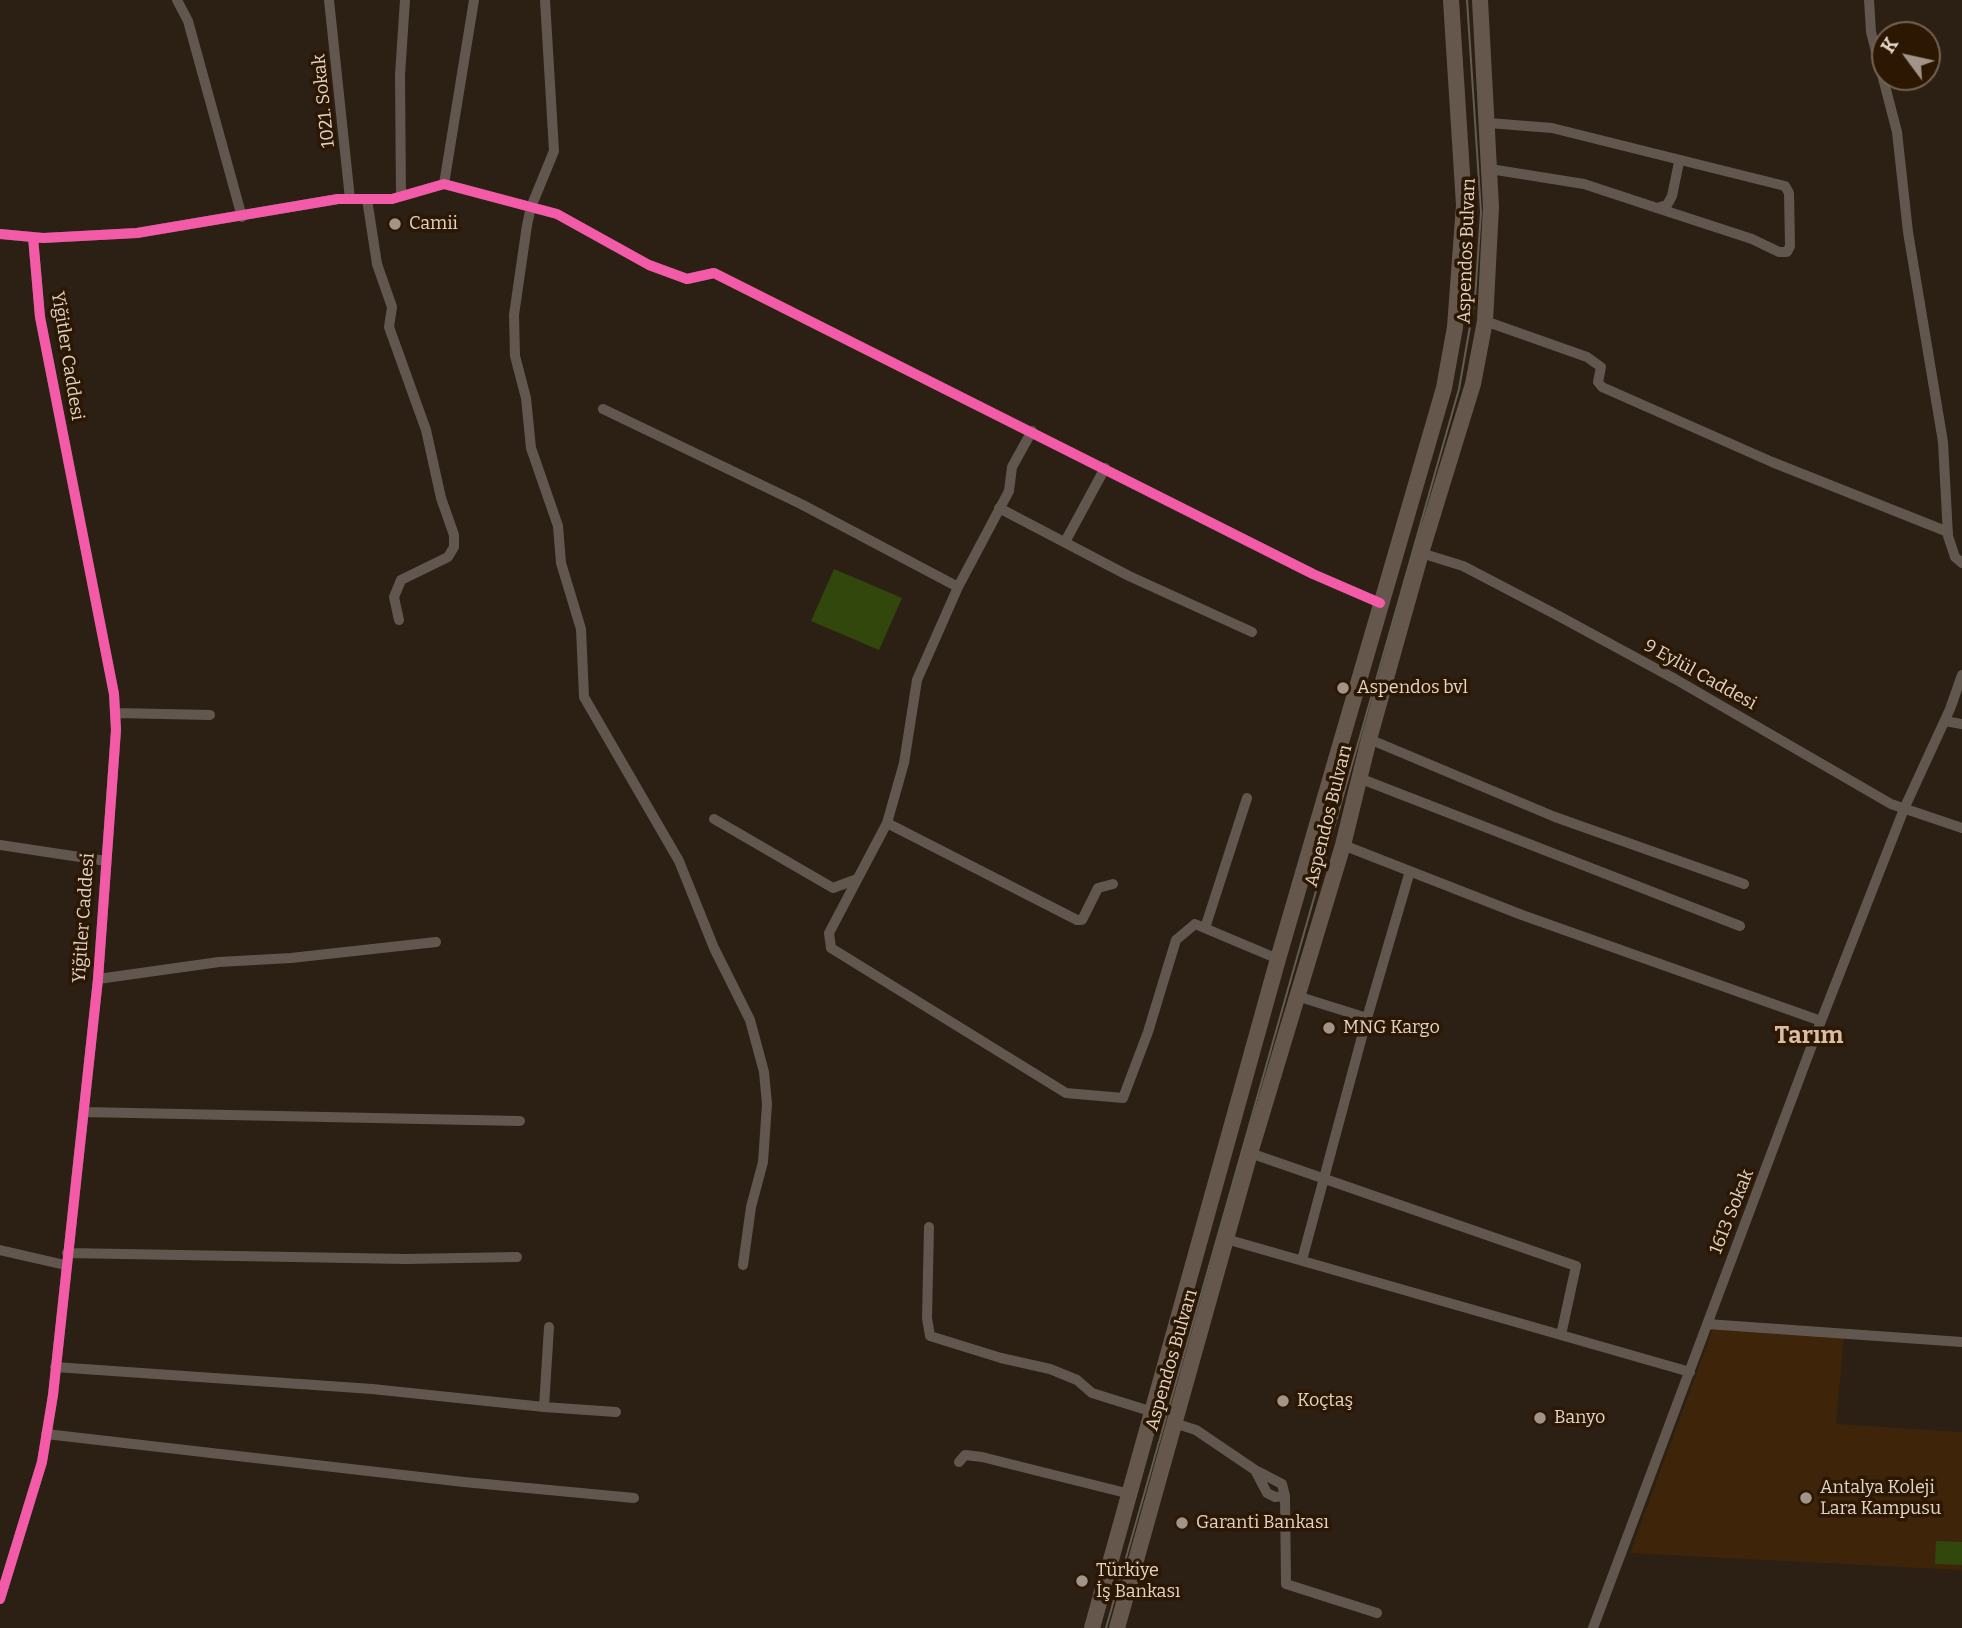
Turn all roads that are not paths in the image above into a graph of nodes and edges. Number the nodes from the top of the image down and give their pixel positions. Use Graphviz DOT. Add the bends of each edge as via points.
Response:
graph roads {
  1 [pos="177,0"];
  2 [pos="329,0"];
  3 [pos="405,0"];
  4 [pos="474,0"];
  5 [pos="545,0"];
  6 [pos="1451,0"];
  7 [pos="1480,0"];
  8 [pos="1869,0"];
  9 [pos="1489,123"];
  10 [pos="1679,162"];
  11 [pos="1489,169"];
  12 [pos="444,184"];
  13 [pos="401,196"];
  14 [pos="350,199"];
  15 [pos="367,199"];
  16 [pos="531,207"];
  17 [pos="1657,208"];
  18 [pos="242,217"];
  19 [pos="0,234"];
  20 [pos="33,237"];
  21 [pos="1485,321"];
  22 [pos="603,410"];
  23 [pos="1032,431"];
  24 [pos="1105,468"];
  25 [pos="999,508"];
  26 [pos="1948,532"];
  27 [pos="1065,542"];
  28 [pos="1421,553"];
  29 [pos="1962,563"];
  30 [pos="958,587"];
  31 [pos="1380,603"];
  32 [pos="398,620"];
  33 [pos="1252,632"];
  34 [pos="1962,675"];
  35 [pos="115,713"];
  36 [pos="210,715"];
  37 [pos="1945,721"];
  38 [pos="1962,724"];
  39 [pos="1369,739"];
  40 [pos="1359,778"];
  41 [pos="1247,798"];
  42 [pos="1904,809"];
  43 [pos="714,819"];
  44 [pos="887,823"];
  45 [pos="1962,828"];
  46 [pos="0,845"];
  47 [pos="1343,845"];
  48 [pos="106,861"];
  49 [pos="1410,871"];
  50 [pos="857,879"];
  51 [pos="1113,884"];
  52 [pos="1744,884"];
  53 [pos="1740,926"];
  54 [pos="1205,928"];
  55 [pos="436,942"];
  56 [pos="1278,959"];
  57 [pos="98,979"];
  58 [pos="1300,997"];
  59 [pos="1367,1018"];
  60 [pos="1821,1021"];
  61 [pos="84,1112"];
  62 [pos="520,1121"];
  63 [pos="1250,1153"];
  64 [pos="1326,1179"];
  65 [pos="929,1227"];
  66 [pos="1226,1239"];
  67 [pos="0,1250"];
  68 [pos="66,1253"];
  69 [pos="517,1257"];
  70 [pos="1302,1260"];
  71 [pos="65,1265"];
  72 [pos="743,1265"];
  73 [pos="1707,1324"];
  74 [pos="549,1327"];
  75 [pos="1561,1335"];
  76 [pos="1962,1342"];
  77 [pos="55,1367"];
  78 [pos="1690,1372"];
  79 [pos="544,1407"];
  80 [pos="616,1412"];
  81 [pos="1153,1412"];
  82 [pos="1174,1423"];
  83 [pos="46,1434"];
  84 [pos="959,1462"];
  85 [pos="1130,1494"];
  86 [pos="634,1497"];
  87 [pos="0,1599"];
  88 [pos="1377,1613"];
  89 [pos="1093,1625"];
  90 [pos="1117,1626"];
  91 [pos="1593,1628"];
  1 -- 18 [label="street" via="188,22"];
  2 -- 14 [label="street, 1021. Sokak"];
  3 -- 13 [label="street" via="399,89"];
  4 -- 12 [label="street"];
  5 -- 16 [label="street" via="554,151"];
  6 -- 31 [label="main road, Aspendos Bulvarı" via="1464,205 1455,327 1429,442"];
  7 -- 9 [label="main road, Aspendos Bulvarı"];
  8 -- 26 [label="street" via="1871,32 1897,132 1908,232 1943,442"];
  9 -- 10 [label="street" via="1552,128"];
  9 -- 11 [label="main road, Aspendos Bulvarı"];
  10 -- 17 [label="street" via="1672,196 1667,205"];
  10 -- 17 [label="street" via="1785,186 1790,246 1787,252 1779,252"];
  11 -- 17 [label="street" via="1584,184"];
  11 -- 21 [label="main road, Aspendos Bulvarı"];
  12 -- 13 [label="street"];
  12 -- 16 [label="street"];
  13 -- 15 [label="street"];
  14 -- 15 [label="street"];
  14 -- 18 [label="street"];
  15 -- 32 [label="street" via="377,264 392,307 389,327 426,430 454,535 448,556 401,580 394,597"];
  16 -- 23 [label="street" via="557,214 649,265 687,279 714,274"];
  16 -- 72 [label="street" via="514,315 515,356 526,398 531,449 558,526 561,563 580,629 584,697 644,796 690,885 700,917 750,1020 767,1086 763,1162"];
  18 -- 20 [label="street" via="137,233"];
  19 -- 20 [label="street"];
  20 -- 35 [label="street, Yiğitler Caddesi" via="40,317"];
  21 -- 26 [label="street" via="1587,357 1601,367 1598,382 1602,387"];
  21 -- 28 [label="main road, Aspendos Bulvarı" via="1473,384"];
  22 -- 30 [label="street" via="801,504"];
  23 -- 24 [label="street"];
  23 -- 25 [label="street" via="1012,467 1009,491"];
  24 -- 27 [label="street"];
  24 -- 31 [label="street"];
  25 -- 27 [label="street"];
  25 -- 30 [label="street"];
  26 -- 29 [label="street"];
  27 -- 33 [label="street"];
  28 -- 39 [label="main road, Aspendos Bulvarı"];
  28 -- 42 [label="street, 9 Eylül Caddesi" via="1463,566 1555,614"];
  30 -- 44 [label="street" via="917,680 904,763"];
  31 -- 56 [label="main road, Aspendos Bulvarı"];
  34 -- 37 [label="street, 1613 Sokak"];
  35 -- 36 [label="street"];
  35 -- 48 [label="street, Yiğitler Caddesi"];
  37 -- 38 [label="street"];
  37 -- 42 [label="street, 1613 Sokak"];
  39 -- 40 [label="main road, Aspendos Bulvarı"];
  39 -- 52 [label="street" via="1555,817"];
  40 -- 47 [label="main road, Aspendos Bulvarı"];
  40 -- 53 [label="street"];
  41 -- 54 [label="street"];
  42 -- 45 [label="street, 9 Eylül Caddesi"];
  42 -- 60 [label="street, 1613 Sokak"];
  43 -- 50 [label="street" via="833,888"];
  44 -- 50 [label="street"];
  44 -- 51 [label="street" via="1077,920 1082,919 1098,888"];
  46 -- 48 [label="street"];
  47 -- 49 [label="street"];
  47 -- 58 [label="main road, Aspendos Bulvarı"];
  48 -- 57 [label="street, Yiğitler Caddesi"];
  49 -- 59 [label="street"];
  49 -- 60 [label="street"];
  50 -- 54 [label="street" via="829,933 831,948 1066,1093 1123,1098 1176,940 1195,924"];
  54 -- 56 [label="street"];
  55 -- 57 [label="street" via="219,962"];
  56 -- 81 [label="main road, Aspendos Bulvarı"];
  57 -- 61 [label="street, Yiğitler Caddesi"];
  58 -- 59 [label="street"];
  58 -- 63 [label="main road, Aspendos Bulvarı"];
  59 -- 64 [label="street"];
  60 -- 73 [label="street, 1613 Sokak"];
  61 -- 62 [label="street"];
  61 -- 68 [label="street, Yiğitler Caddesi"];
  63 -- 64 [label="street"];
  63 -- 66 [label="main road, Aspendos Bulvarı"];
  64 -- 70 [label="street"];
  64 -- 75 [label="street" via="1576,1266"];
  65 -- 81 [label="street" via="930,1336 1050,1369 1077,1380 1092,1393"];
  66 -- 70 [label="street"];
  66 -- 82 [label="main road, Aspendos Bulvarı"];
  67 -- 71 [label="street"];
  68 -- 69 [label="street"];
  68 -- 71 [label="street, Yiğitler Caddesi"];
  70 -- 75 [label="street"];
  71 -- 77 [label="street, Yiğitler Caddesi"];
  73 -- 76 [label="street"];
  73 -- 78 [label="street, 1613 Sokak"];
  74 -- 79 [label="street"];
  75 -- 78 [label="street"];
  77 -- 79 [label="street" via="372,1389"];
  77 -- 83 [label="street, Yiğitler Caddesi"];
  78 -- 91 [label="street, 1613 Sokak"];
  79 -- 80 [label="street"];
  81 -- 85 [label="main road, Aspendos Bulvarı"];
  82 -- 88 [label="street" via="1196,1430 1255,1470 1267,1493 1285,1496 1286,1584"];
  82 -- 90 [label="main road, Aspendos Bulvarı"];
  83 -- 86 [label="street"];
  83 -- 87 [label="street, Yiğitler Caddesi" via="25,1525"];
  84 -- 85 [label="street" via="965,1455 982,1457"];
  85 -- 89 [label="main road, Aspendos Bulvarı"];
}
